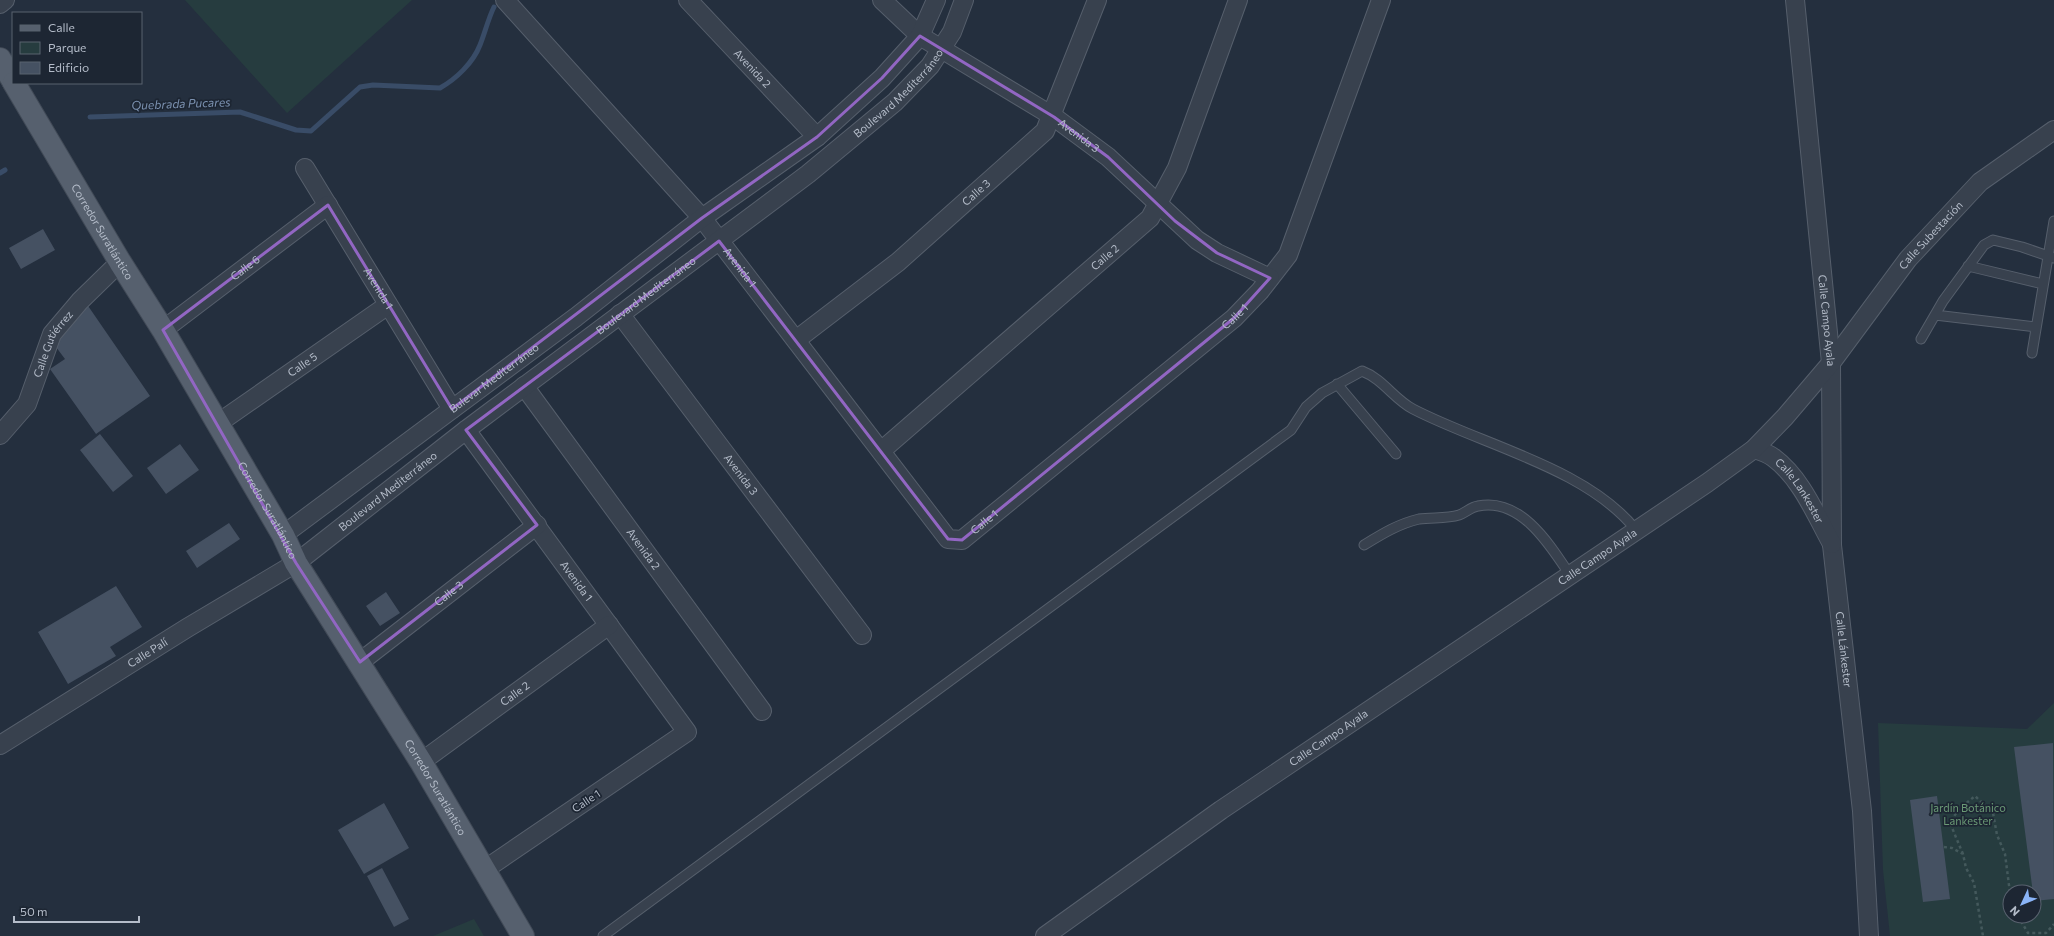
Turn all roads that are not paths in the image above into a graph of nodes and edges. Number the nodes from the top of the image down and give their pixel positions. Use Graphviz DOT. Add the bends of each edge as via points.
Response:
graph roads {
  1 [pos="5,0"];
  2 [pos="505,0"];
  3 [pos="688,0"];
  4 [pos="882,0"];
  5 [pos="936,0"];
  6 [pos="964,0"];
  7 [pos="1097,0"];
  8 [pos="1238,0"];
  9 [pos="1380,0"];
  10 [pos="1795,0"];
  11 [pos="0,4"];
  12 [pos="920,36"];
  13 [pos="942,48"];
  14 [pos="0,59"];
  15 [pos="12,79"];
  16 [pos="15,84"];
  17 [pos="1052,116"];
  18 [pos="2054,130"];
  19 [pos="817,137"];
  20 [pos="305,168"];
  21 [pos="1158,204"];
  22 [pos="328,205"];
  23 [pos="702,218"];
  24 [pos="2054,221"];
  25 [pos="719,240"];
  26 [pos="2051,258"];
  27 [pos="120,262"];
  28 [pos="1968,266"];
  29 [pos="1270,278"];
  30 [pos="2043,284"];
  31 [pos="388,305"];
  32 [pos="620,314"];
  33 [pos="1935,315"];
  34 [pos="2036,327"];
  35 [pos="163,330"];
  36 [pos="1922,339"];
  37 [pos="796,340"];
  38 [pos="2032,353"];
  39 [pos="1831,363"];
  40 [pos="1337,384"];
  41 [pos="524,386"];
  42 [pos="452,409"];
  43 [pos="217,424"];
  44 [pos="466,430"];
  45 [pos="0,435"];
  46 [pos="1754,449"];
  47 [pos="881,451"];
  48 [pos="1396,454"];
  49 [pos="537,525"];
  50 [pos="1636,530"];
  51 [pos="283,535"];
  52 [pos="962,540"];
  53 [pos="1364,545"];
  54 [pos="1832,545"];
  55 [pos="296,563"];
  56 [pos="1570,575"];
  57 [pos="609,625"];
  58 [pos="862,635"];
  59 [pos="360,662"];
  60 [pos="762,710"];
  61 [pos="687,732"];
  62 [pos="0,745"];
  63 [pos="421,762"];
  64 [pos="484,870"];
  65 [pos="523,936"];
  66 [pos="603,936"];
  67 [pos="1045,936"];
  68 [pos="1869,936"];
  1 -- 11 [label="street"];
  2 -- 23 [label="street, Avenida 1"];
  3 -- 19 [label="street, Avenida 2"];
  4 -- 12 [label="street, Avenida 3"];
  5 -- 12 [label="street, Boulevard Mediterráneo"];
  6 -- 13 [label="street, Boulevard Mediterráneo" via="952,32"];
  7 -- 17 [label="street, Calle 3"];
  8 -- 21 [label="street, Calle 2" via="1177,168"];
  9 -- 29 [label="street, Calle 1" via="1288,255"];
  10 -- 39 [label="street, Calle Campo Ayala"];
  12 -- 13 [label="street, Avenida 3"];
  12 -- 19 [label="street, Boulevard Mediterráneo" via="882,78"];
  13 -- 17 [label="street, Avenida 3"];
  13 -- 25 [label="street, Boulevard Mediterráneo" via="930,66 895,102 808,174"];
  14 -- 15 [label="main road, Corredor Suratlántico"];
  16 -- 27 [label="main road, Corredor Suratlántico"];
  17 -- 21 [label="street, Avenida 3" via="1108,158"];
  17 -- 37 [label="street, Calle 3" via="1045,131 898,262"];
  18 -- 39 [label="street, Calle Subestación" via="1980,182 1908,259"];
  19 -- 23 [label="street, Boulevard Mediterráneo"];
  20 -- 22 [label="street, Avenida 1"];
  21 -- 29 [label="street, Avenida 3" via="1175,221 1217,253"];
  21 -- 47 [label="street, Calle 2" via="1150,218"];
  22 -- 31 [label="street, Avenida 1"];
  22 -- 35 [label="street, Calle 6"];
  23 -- 25 [label="street, Avenida 1"];
  23 -- 42 [label="street, Bulevar Mediterráneo" via="576,317"];
  24 -- 26 [label="lane"];
  25 -- 32 [label="street, Boulevard Mediterráneo"];
  25 -- 37 [label="street, Avenida 1"];
  26 -- 28 [label="lane" via="1993,240 1984,245"];
  26 -- 30 [label="lane"];
  27 -- 35 [label="main road, Corredor Suratlántico"];
  27 -- 45 [label="street, Calle Gutiérrez" via="80,301 52,334 27,404"];
  28 -- 30 [label="lane"];
  28 -- 33 [label="lane"];
  29 -- 52 [label="street, Calle 1" via="1234,318"];
  30 -- 34 [label="lane"];
  31 -- 42 [label="street, Avenida 1"];
  31 -- 43 [label="street, Calle 5"];
  32 -- 41 [label="street, Boulevard Mediterráneo"];
  32 -- 58 [label="street, Avenida 3"];
  33 -- 34 [label="lane"];
  33 -- 36 [label="lane"];
  34 -- 38 [label="lane"];
  35 -- 43 [label="main road, Corredor Suratlántico"];
  37 -- 47 [label="street, Avenida 1"];
  39 -- 46 [label="street, Calle Campo Ayala"];
  39 -- 54 [label="street, Calle Lánkester"];
  40 -- 48 [label="lane"];
  40 -- 50 [label="lane" via="1362,371 1374,376 1409,407 1556,471 1619,511"];
  40 -- 66 [label="lane" via="1306,407 1291,430"];
  41 -- 44 [label="street, Boulevard Mediterráneo"];
  41 -- 60 [label="street, Avenida 2"];
  42 -- 51 [label="street, Bulevar Mediterráneo"];
  43 -- 51 [label="main road, Corredor Suratlántico"];
  44 -- 49 [label="street, Avenida 1"];
  44 -- 55 [label="street, Boulevard Mediterráneo"];
  46 -- 50 [label="street, Calle Campo Ayala"];
  46 -- 54 [label="street, Calle Lankester" via="1773,457 1790,472"];
  47 -- 52 [label="street, Avenida 1" via="948,539"];
  49 -- 57 [label="street, Avenida 1"];
  49 -- 59 [label="street, Calle 3"];
  50 -- 56 [label="street, Calle Campo Ayala"];
  51 -- 55 [label="main road, Corredor Suratlántico"];
  53 -- 56 [label="lane" via="1398,525 1420,519 1458,515 1478,506 1501,506 1524,518 1550,544"];
  54 -- 68 [label="street, Calle Lánkester" via="1862,811"];
  55 -- 59 [label="main road, Corredor Suratlántico"];
  55 -- 62 [label="street, Calle Palí"];
  56 -- 67 [label="street, Calle Campo Ayala" via="1221,810"];
  57 -- 61 [label="street, Avenida 1"];
  57 -- 63 [label="street, Calle 2"];
  59 -- 63 [label="main road, Corredor Suratlántico"];
  61 -- 64 [label="street, Calle 1"];
  63 -- 64 [label="main road, Corredor Suratlántico"];
  64 -- 65 [label="main road, Corredor Suratlántico"];
}
